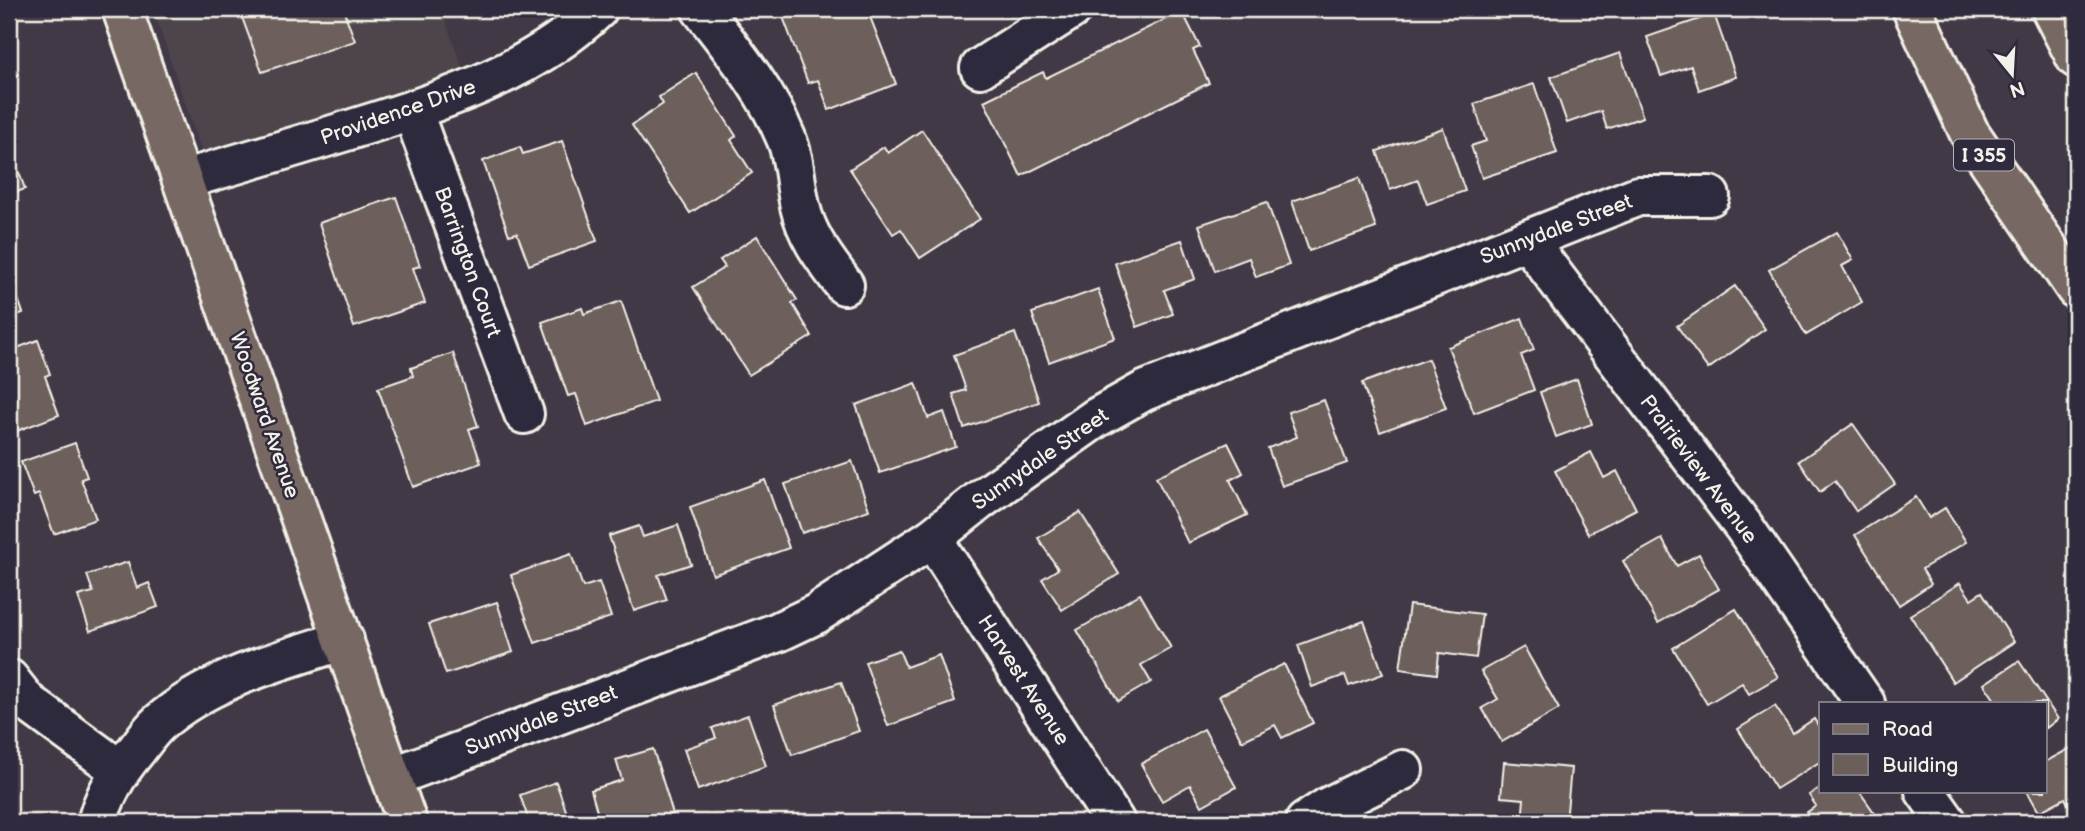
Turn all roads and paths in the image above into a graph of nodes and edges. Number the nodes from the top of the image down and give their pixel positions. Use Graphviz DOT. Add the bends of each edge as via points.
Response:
graph roads {
  1 [pos="122,9"];
  2 [pos="598,9"];
  3 [pos="701,9"];
  4 [pos="1072,9"];
  5 [pos="1912,9"];
  6 [pos="2051,9"];
  7 [pos="2076,58"];
  8 [pos="980,68"];
  9 [pos="412,110"];
  10 [pos="182,180"];
  11 [pos="1710,195"];
  12 [pos="1527,240"];
  13 [pos="844,285"];
  14 [pos="2076,289"];
  15 [pos="524,414"];
  16 [pos="932,538"];
  17 [pos="344,640"];
  18 [pos="9,679"];
  19 [pos="1864,702"];
  20 [pos="120,770"];
  21 [pos="1403,770"];
  22 [pos="392,777"];
  23 [pos="1926,792"];
  24 [pos="97,822"];
  25 [pos="407,822"];
  26 [pos="1115,822"];
  27 [pos="1305,822"];
  28 [pos="1947,822"];
  1 -- 10 [label="main road, Woodward Avenue"];
  2 -- 9 [label="street, Providence Drive" via="516,69"];
  3 -- 13 [label="street" via="774,112 788,141 810,239"];
  4 -- 8 [label="street"];
  5 -- 14 [label="main road, I 355" via="1969,132"];
  6 -- 7 [label="main road"];
  9 -- 10 [label="street, Providence Drive"];
  9 -- 15 [label="street, Barrington Court"];
  10 -- 17 [label="main road, Woodward Avenue"];
  11 -- 12 [label="street, Sunnydale Street" via="1638,196"];
  12 -- 16 [label="street, Sunnydale Street" via="1144,391 1096,418"];
  12 -- 19 [label="street, Prairieview Avenue" via="1744,527"];
  16 -- 22 [label="street, Sunnydale Street" via="816,614 778,632"];
  16 -- 26 [label="street, Harvest Avenue"];
  17 -- 20 [label="street" via="211,688 157,725"];
  17 -- 22 [label="main road, Woodward Avenue"];
  18 -- 20 [label="street" via="27,702"];
  20 -- 24 [label="street"];
  21 -- 27 [label="street"];
  22 -- 25 [label="main road, Woodward Avenue"];
  23 -- 28 [label="street"];
}
